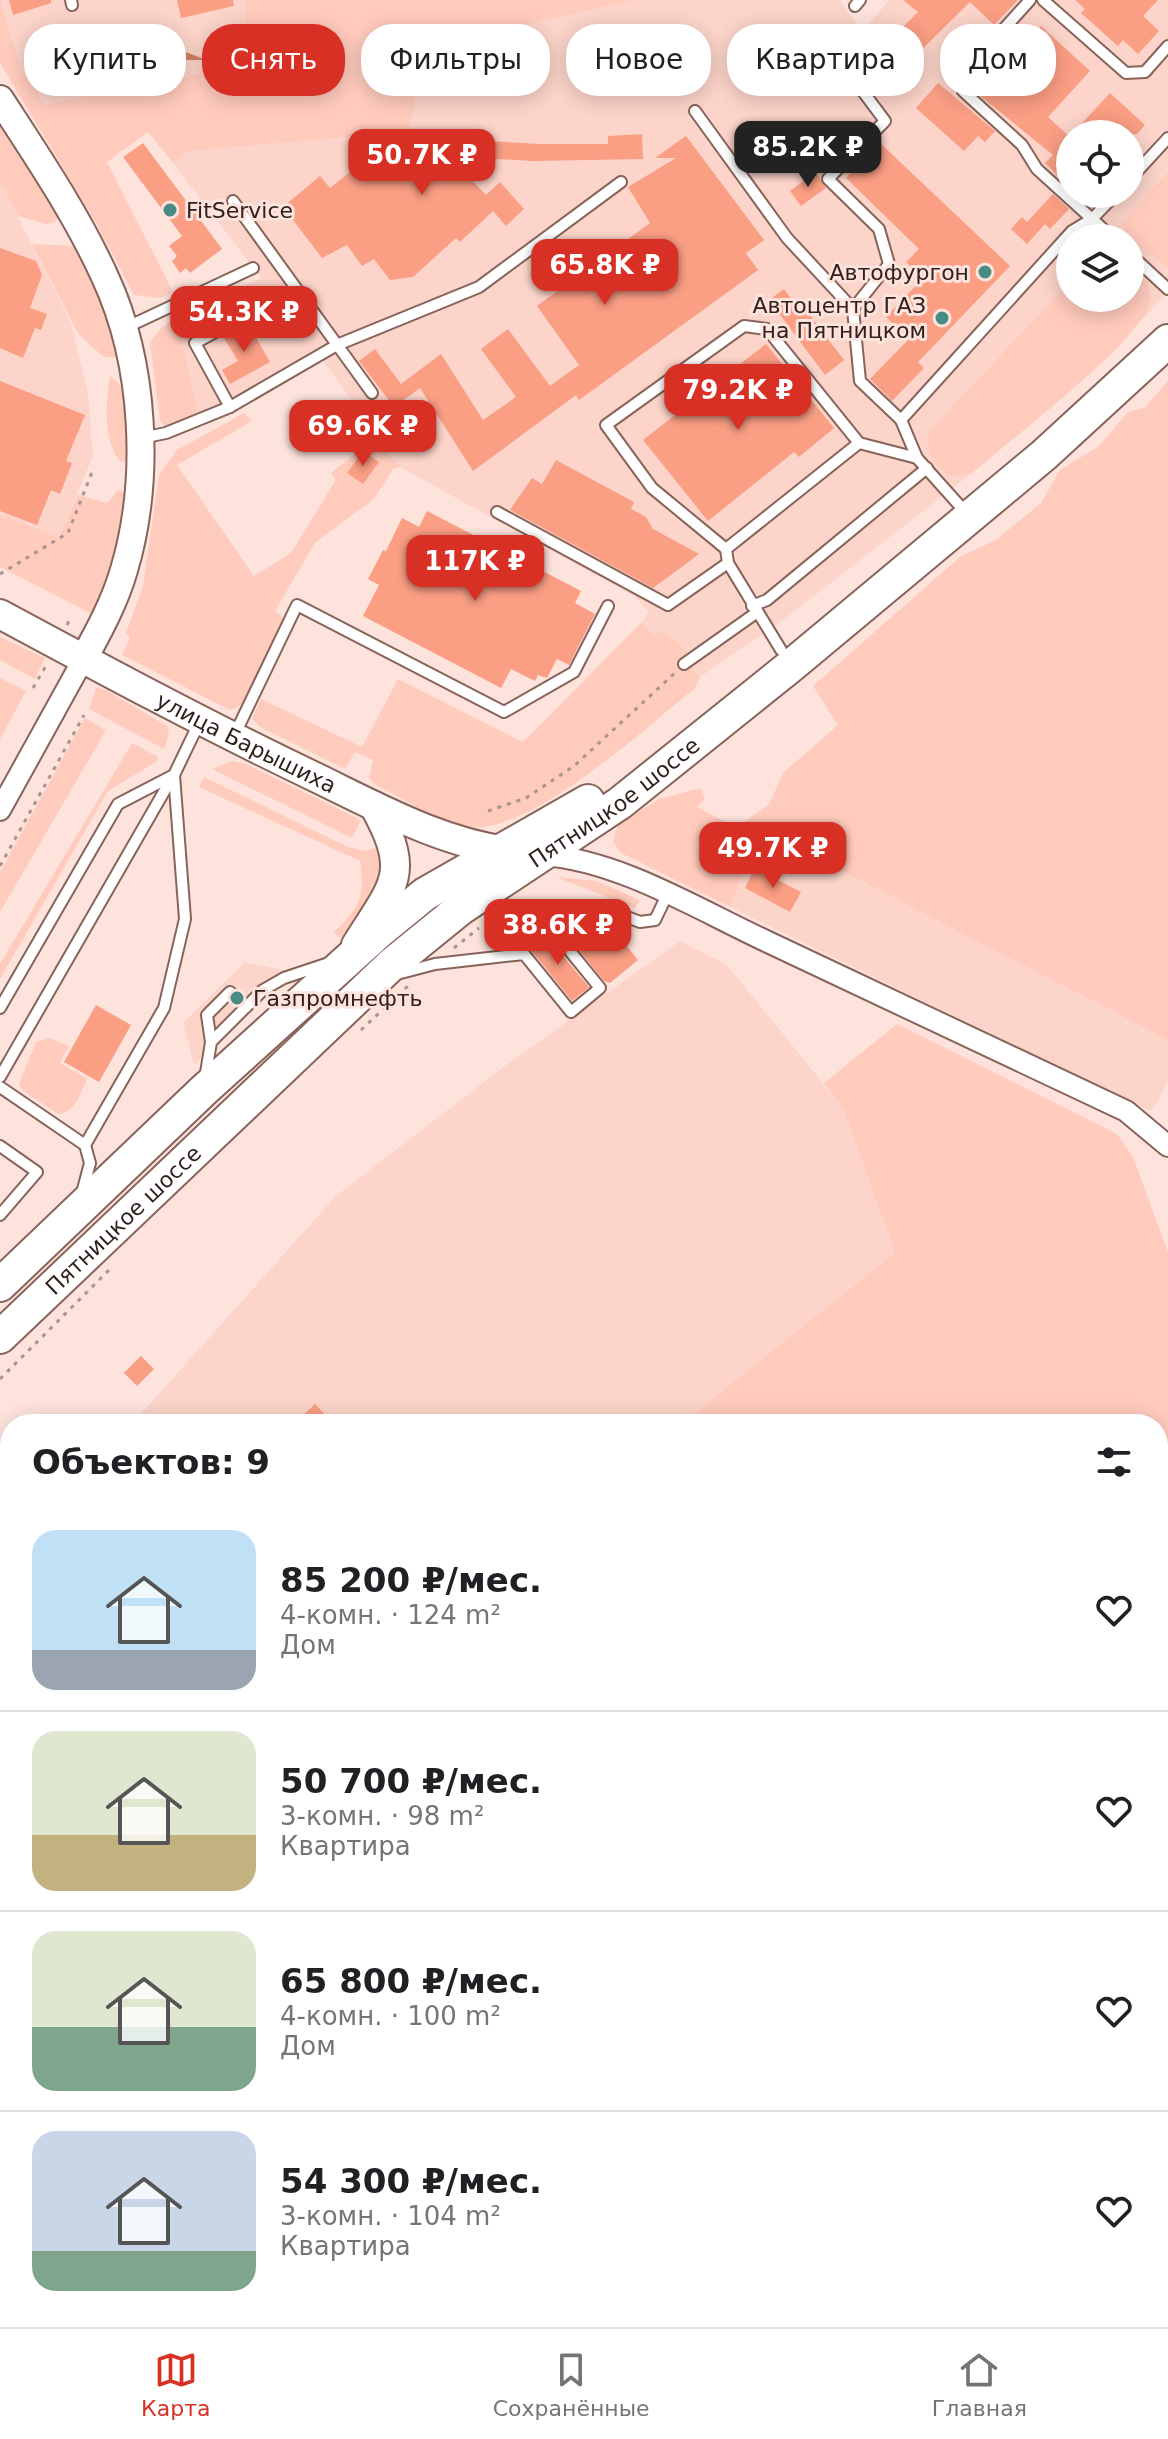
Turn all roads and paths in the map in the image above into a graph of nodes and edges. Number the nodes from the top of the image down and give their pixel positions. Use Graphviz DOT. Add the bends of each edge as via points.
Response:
graph roads {
  1 [pos="1030,0"];
  2 [pos="1043,0"];
  3 [pos="1168,46"];
  4 [pos="866,96"];
  5 [pos="0,99"];
  6 [pos="695,111"];
  7 [pos="1168,138"];
  8 [pos="1144,164"];
  9 [pos="621,182"];
  10 [pos="233,201"];
  11 [pos="1103,208"];
  12 [pos="1092,219"];
  13 [pos="1098,224"];
  14 [pos="1144,267"];
  15 [pos="253,268"];
  16 [pos="1168,289"];
  17 [pos="853,309"];
  18 [pos="255,310"];
  19 [pos="1168,314"];
  20 [pos="123,329"];
  21 [pos="1168,341"];
  22 [pos="337,345"];
  23 [pos="372,393"];
  24 [pos="230,407"];
  25 [pos="901,420"];
  26 [pos="139,438"];
  27 [pos="859,443"];
  28 [pos="917,458"];
  29 [pos="94,467"];
  30 [pos="927,468"];
  31 [pos="965,511"];
  32 [pos="497,512"];
  33 [pos="726,549"];
  34 [pos="728,563"];
  35 [pos="0,574"];
  36 [pos="608,606"];
  37 [pos="754,610"];
  38 [pos="0,614"];
  39 [pos="71,617"];
  40 [pos="65,628"];
  41 [pos="781,650"];
  42 [pos="84,658"];
  43 [pos="47,663"];
  44 [pos="684,664"];
  45 [pos="33,688"];
  46 [pos="84,715"];
  47 [pos="199,721"];
  48 [pos="233,738"];
  49 [pos="174,775"];
  50 [pos="374,806"];
  51 [pos="0,810"];
  52 [pos="488,811"];
  53 [pos="483,852"];
  54 [pos="543,855"];
  55 [pos="0,866"];
  56 [pos="667,895"];
  57 [pos="471,917"];
  58 [pos="347,958"];
  59 [pos="435,964"];
  60 [pos="369,985"];
  61 [pos="246,1007"];
  62 [pos="0,1008"];
  63 [pos="351,1040"];
  64 [pos="211,1042"];
  65 [pos="0,1077"];
  66 [pos="0,1087"];
  67 [pos="204,1090"];
  68 [pos="85,1145"];
  69 [pos="0,1146"];
  70 [pos="1168,1146"];
  71 [pos="77,1210"];
  72 [pos="0,1215"];
  73 [pos="112,1267"];
  74 [pos="0,1285"];
  75 [pos="0,1337"];
  76 [pos="0,1379"];
  1 -- 12 [label="lane" via="963,74 963,91"];
  2 -- 3 [label="lane" via="1126,73 1145,72"];
  4 -- 17 [label="lane" via="885,121 828,179 879,229 889,264"];
  5 -- 20 [label="street" via="98,264"];
  6 -- 17 [label="lane" via="787,238"];
  7 -- 8 [label="lane"];
  9 -- 22 [label="lane" via="479,287"];
  10 -- 22 [label="lane"];
  11 -- 12 [label="lane"];
  12 -- 13 [label="lane"];
  12 -- 25 [label="lane" via="1072,231"];
  14 -- 16 [label="lane"];
  15 -- 20 [label="lane"];
  17 -- 25 [label="lane" via="860,381"];
  18 -- 24 [label="lane" via="195,343"];
  19 -- 31 [label="main road, Пятницкое шоссе"];
  20 -- 26 [label="street" via="136,387"];
  21 -- 31 [label="main road, Пятницкое шоссе" via="1114,395"];
  22 -- 23 [label="lane"];
  22 -- 24 [label="lane"];
  24 -- 26 [label="lane"];
  25 -- 28 [label="lane"];
  26 -- 42 [label="street" via="134,523 125,568"];
  27 -- 28 [label="lane"];
  27 -- 33 [label="lane"];
  27 -- 33 [label="lane" via="767,329 744,326 606,425 652,488"];
  28 -- 30 [label="lane"];
  29 -- 35 [label="path" via="68,533"];
  30 -- 31 [label="lane"];
  30 -- 37 [label="lane"];
  31 -- 41 [label="main road, Пятницкое шоссе"];
  31 -- 54 [label="main road, Пятницкое шоссе" via="620,803"];
  32 -- 34 [label="lane" via="668,605"];
  33 -- 34 [label="lane"];
  34 -- 37 [label="lane"];
  36 -- 48 [label="lane" via="574,672 504,712 297,605"];
  37 -- 41 [label="lane"];
  37 -- 44 [label="lane"];
  38 -- 42 [label="main road, улица Барышиха"];
  39 -- 40 [label="path"];
  41 -- 53 [label="main road, Пятницкое шоссе" via="613,784"];
  42 -- 47 [label="main road, улица Барышиха"];
  42 -- 51 [label="street"];
  43 -- 45 [label="path"];
  44 -- 52 [label="path" via="574,766 526,798"];
  46 -- 55 [label="path"];
  47 -- 48 [label="main road, улица Барышиха"];
  47 -- 49 [label="lane"];
  48 -- 50 [label="main road, улица Барышиха"];
  49 -- 62 [label="lane" via="118,804"];
  49 -- 65 [label="lane"];
  49 -- 68 [label="lane" via="185,919 164,1008"];
  50 -- 53 [label="main road, улица Барышиха"];
  50 -- 58 [label="main road" via="395,847 395,879"];
  53 -- 54 [label="main road, улица Барышиха"];
  53 -- 57 [label="main road"];
  53 -- 58 [label="main road, Пятницкое шоссе"];
  54 -- 56 [label="street" via="587,862"];
  54 -- 57 [label="main road, Пятницкое шоссе"];
  56 -- 59 [label="lane" via="655,920 640,922 609,910 565,945 600,988 571,1012 524,954"];
  56 -- 70 [label="street" via="1126,1111"];
  57 -- 59 [label="path"];
  57 -- 60 [label="main road, Пятницкое шоссе"];
  58 -- 61 [label="lane" via="284,978"];
  58 -- 67 [label="main road, Пятницкое шоссе"];
  59 -- 60 [label="lane"];
  59 -- 63 [label="path"];
  60 -- 75 [label="main road, Пятницкое шоссе"];
  61 -- 64 [label="lane"];
  61 -- 64 [label="lane" via="230,992 207,1015"];
  64 -- 67 [label="lane"];
  66 -- 68 [label="lane"];
  67 -- 71 [label="main road, Пятницкое шоссе"];
  68 -- 71 [label="lane" via="90,1163"];
  69 -- 72 [label="lane" via="37,1172"];
  71 -- 74 [label="main road, Пятницкое шоссе"];
  73 -- 76 [label="path"];
}
